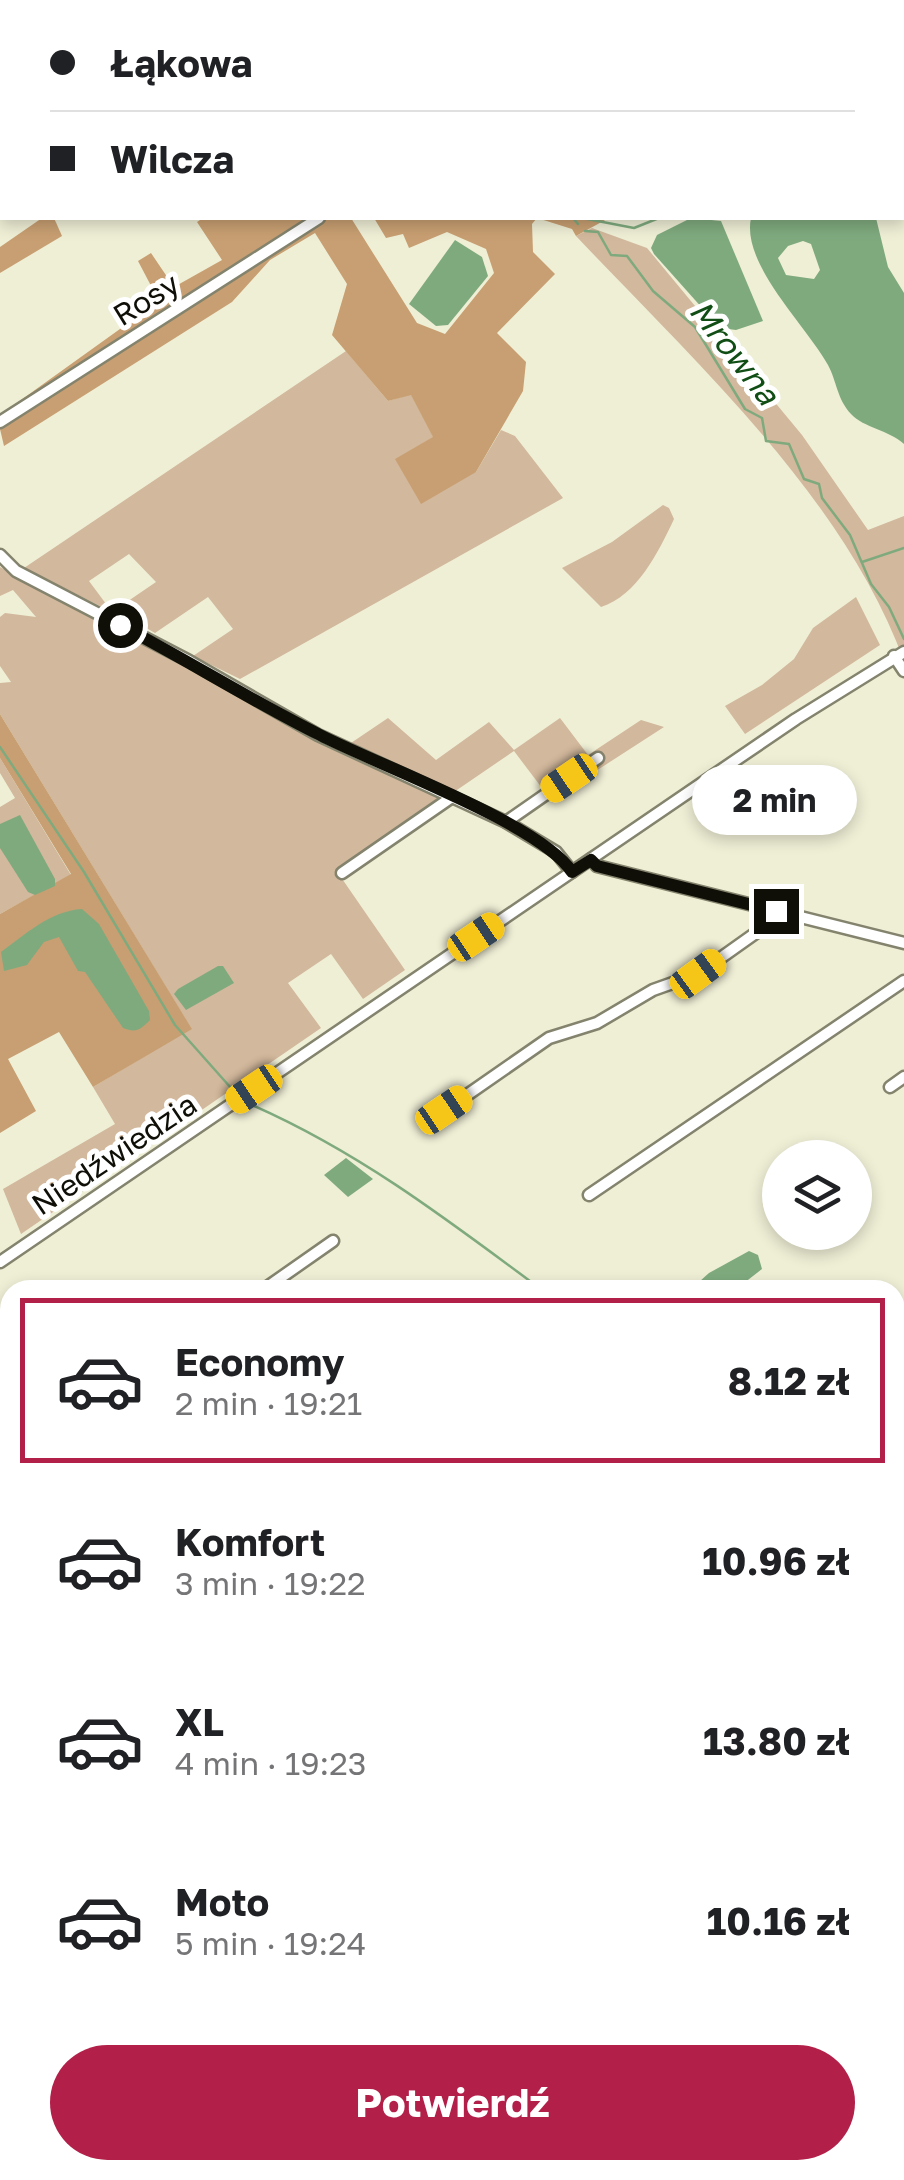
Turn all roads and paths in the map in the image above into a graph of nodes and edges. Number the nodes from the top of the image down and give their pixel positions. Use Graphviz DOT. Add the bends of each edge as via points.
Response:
graph roads {
  1 [pos="315,220"];
  2 [pos="0,422"];
  3 [pos="0,555"];
  4 [pos="899,654"];
  5 [pos="904,671"];
  6 [pos="598,758"];
  7 [pos="452,797"];
  8 [pos="506,822"];
  9 [pos="591,860"];
  10 [pos="342,872"];
  11 [pos="572,872"];
  12 [pos="776,911"];
  13 [pos="904,943"];
  14 [pos="904,981"];
  15 [pos="904,1077"];
  16 [pos="890,1087"];
  17 [pos="431,1110"];
  18 [pos="590,1195"];
  19 [pos="334,1241"];
  20 [pos="0,1262"];
  21 [pos="277,1280"];
  1 -- 2 [label="street, Rosy"];
  3 -- 7 [label="street" via="16,571 318,734"];
  4 -- 5 [label="street"];
  4 -- 9 [label="street, Niedźwiedzia"];
  6 -- 8 [label="street"];
  7 -- 8 [label="street"];
  7 -- 10 [label="street"];
  8 -- 11 [label="street" via="556,852"];
  9 -- 11 [label="street, Niedźwiedzia"];
  9 -- 12 [label="street"];
  11 -- 20 [label="street, Niedźwiedzia"];
  12 -- 13 [label="street"];
  12 -- 17 [label="street" via="767,925 698,974 653,990 597,1023 549,1038 444,1110"];
  14 -- 18 [label="street"];
  15 -- 16 [label="street"];
  19 -- 21 [label="street"];
}
